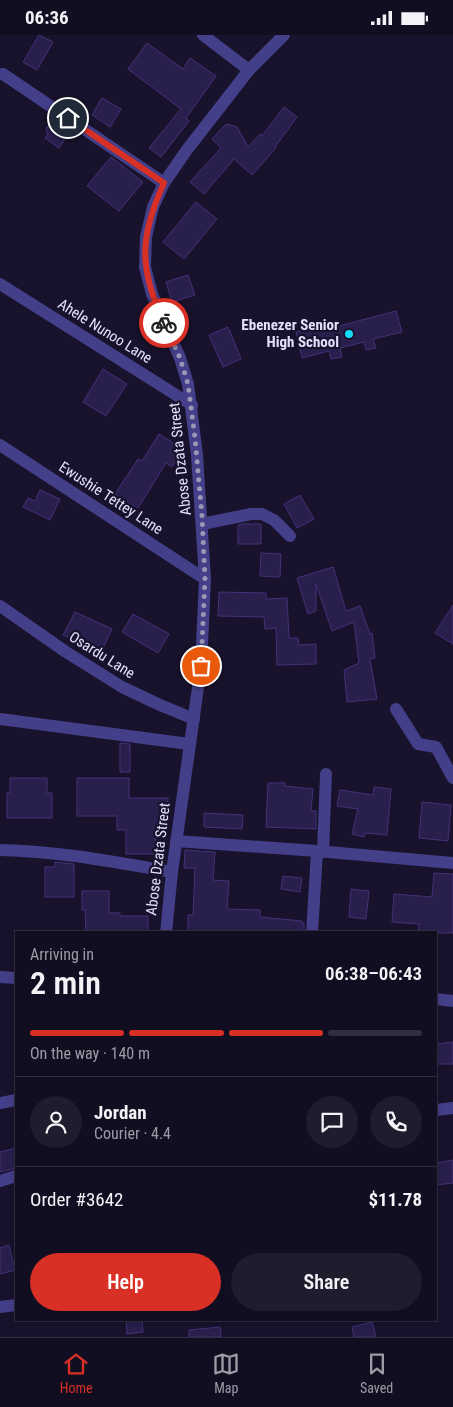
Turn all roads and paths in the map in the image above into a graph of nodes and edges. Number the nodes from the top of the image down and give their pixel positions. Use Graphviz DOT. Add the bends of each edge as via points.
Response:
graph roads {
  1 [pos="203,35"];
  2 [pos="284,35"];
  3 [pos="249,71"];
  4 [pos="3,75"];
  5 [pos="164,183"];
  6 [pos="0,284"];
  7 [pos="192,405"];
  8 [pos="0,445"];
  9 [pos="202,524"];
  10 [pos="290,536"];
  11 [pos="205,579"];
  12 [pos="0,607"];
  13 [pos="396,709"];
  14 [pos="0,719"];
  15 [pos="194,719"];
  16 [pos="189,744"];
  17 [pos="326,774"];
  18 [pos="453,778"];
  19 [pos="176,841"];
  20 [pos="0,850"];
  21 [pos="320,851"];
  22 [pos="453,863"];
  23 [pos="172,871"];
  24 [pos="166,931"];
  25 [pos="312,931"];
  26 [pos="0,977"];
  27 [pos="15,977"];
  28 [pos="437,999"];
  29 [pos="453,1001"];
  30 [pos="15,1100"];
  31 [pos="0,1103"];
  32 [pos="453,1107"];
  33 [pos="437,1110"];
  34 [pos="15,1176"];
  35 [pos="0,1181"];
  36 [pos="15,1305"];
  37 [pos="0,1307"];
  1 -- 3 [label="street"];
  2 -- 3 [label="street, Abose Dzata Street"];
  3 -- 5 [label="street, Abose Dzata Street"];
  4 -- 5 [label="street"];
  5 -- 7 [label="street, Abose Dzata Street" via="153,207 146,237 145,267 152,294 180,358"];
  6 -- 7 [label="street, Ahele Nunoo Lane"];
  7 -- 9 [label="street, Abose Dzata Street"];
  8 -- 11 [label="street, Ewushie Tettey Lane"];
  9 -- 10 [label="street" via="262,515 274,520"];
  9 -- 11 [label="street, Abose Dzata Street"];
  11 -- 15 [label="street, Abose Dzata Street" via="201,666"];
  12 -- 15 [label="street, Osardu Lane" via="122,687"];
  13 -- 18 [label="street" via="418,744 436,747"];
  14 -- 16 [label="street"];
  15 -- 16 [label="street, Abose Dzata Street"];
  16 -- 19 [label="street, Abose Dzata Street"];
  17 -- 21 [label="street"];
  19 -- 21 [label="street"];
  19 -- 23 [label="street, Abose Dzata Street"];
  20 -- 23 [label="street" via="104,859"];
  21 -- 22 [label="street"];
  21 -- 25 [label="street"];
  23 -- 24 [label="street, Abose Dzata Street"];
  26 -- 27 [label="street"];
  28 -- 29 [label="street"];
  30 -- 31 [label="street"];
  32 -- 33 [label="street"];
  34 -- 35 [label="street"];
  36 -- 37 [label="street"];
}
